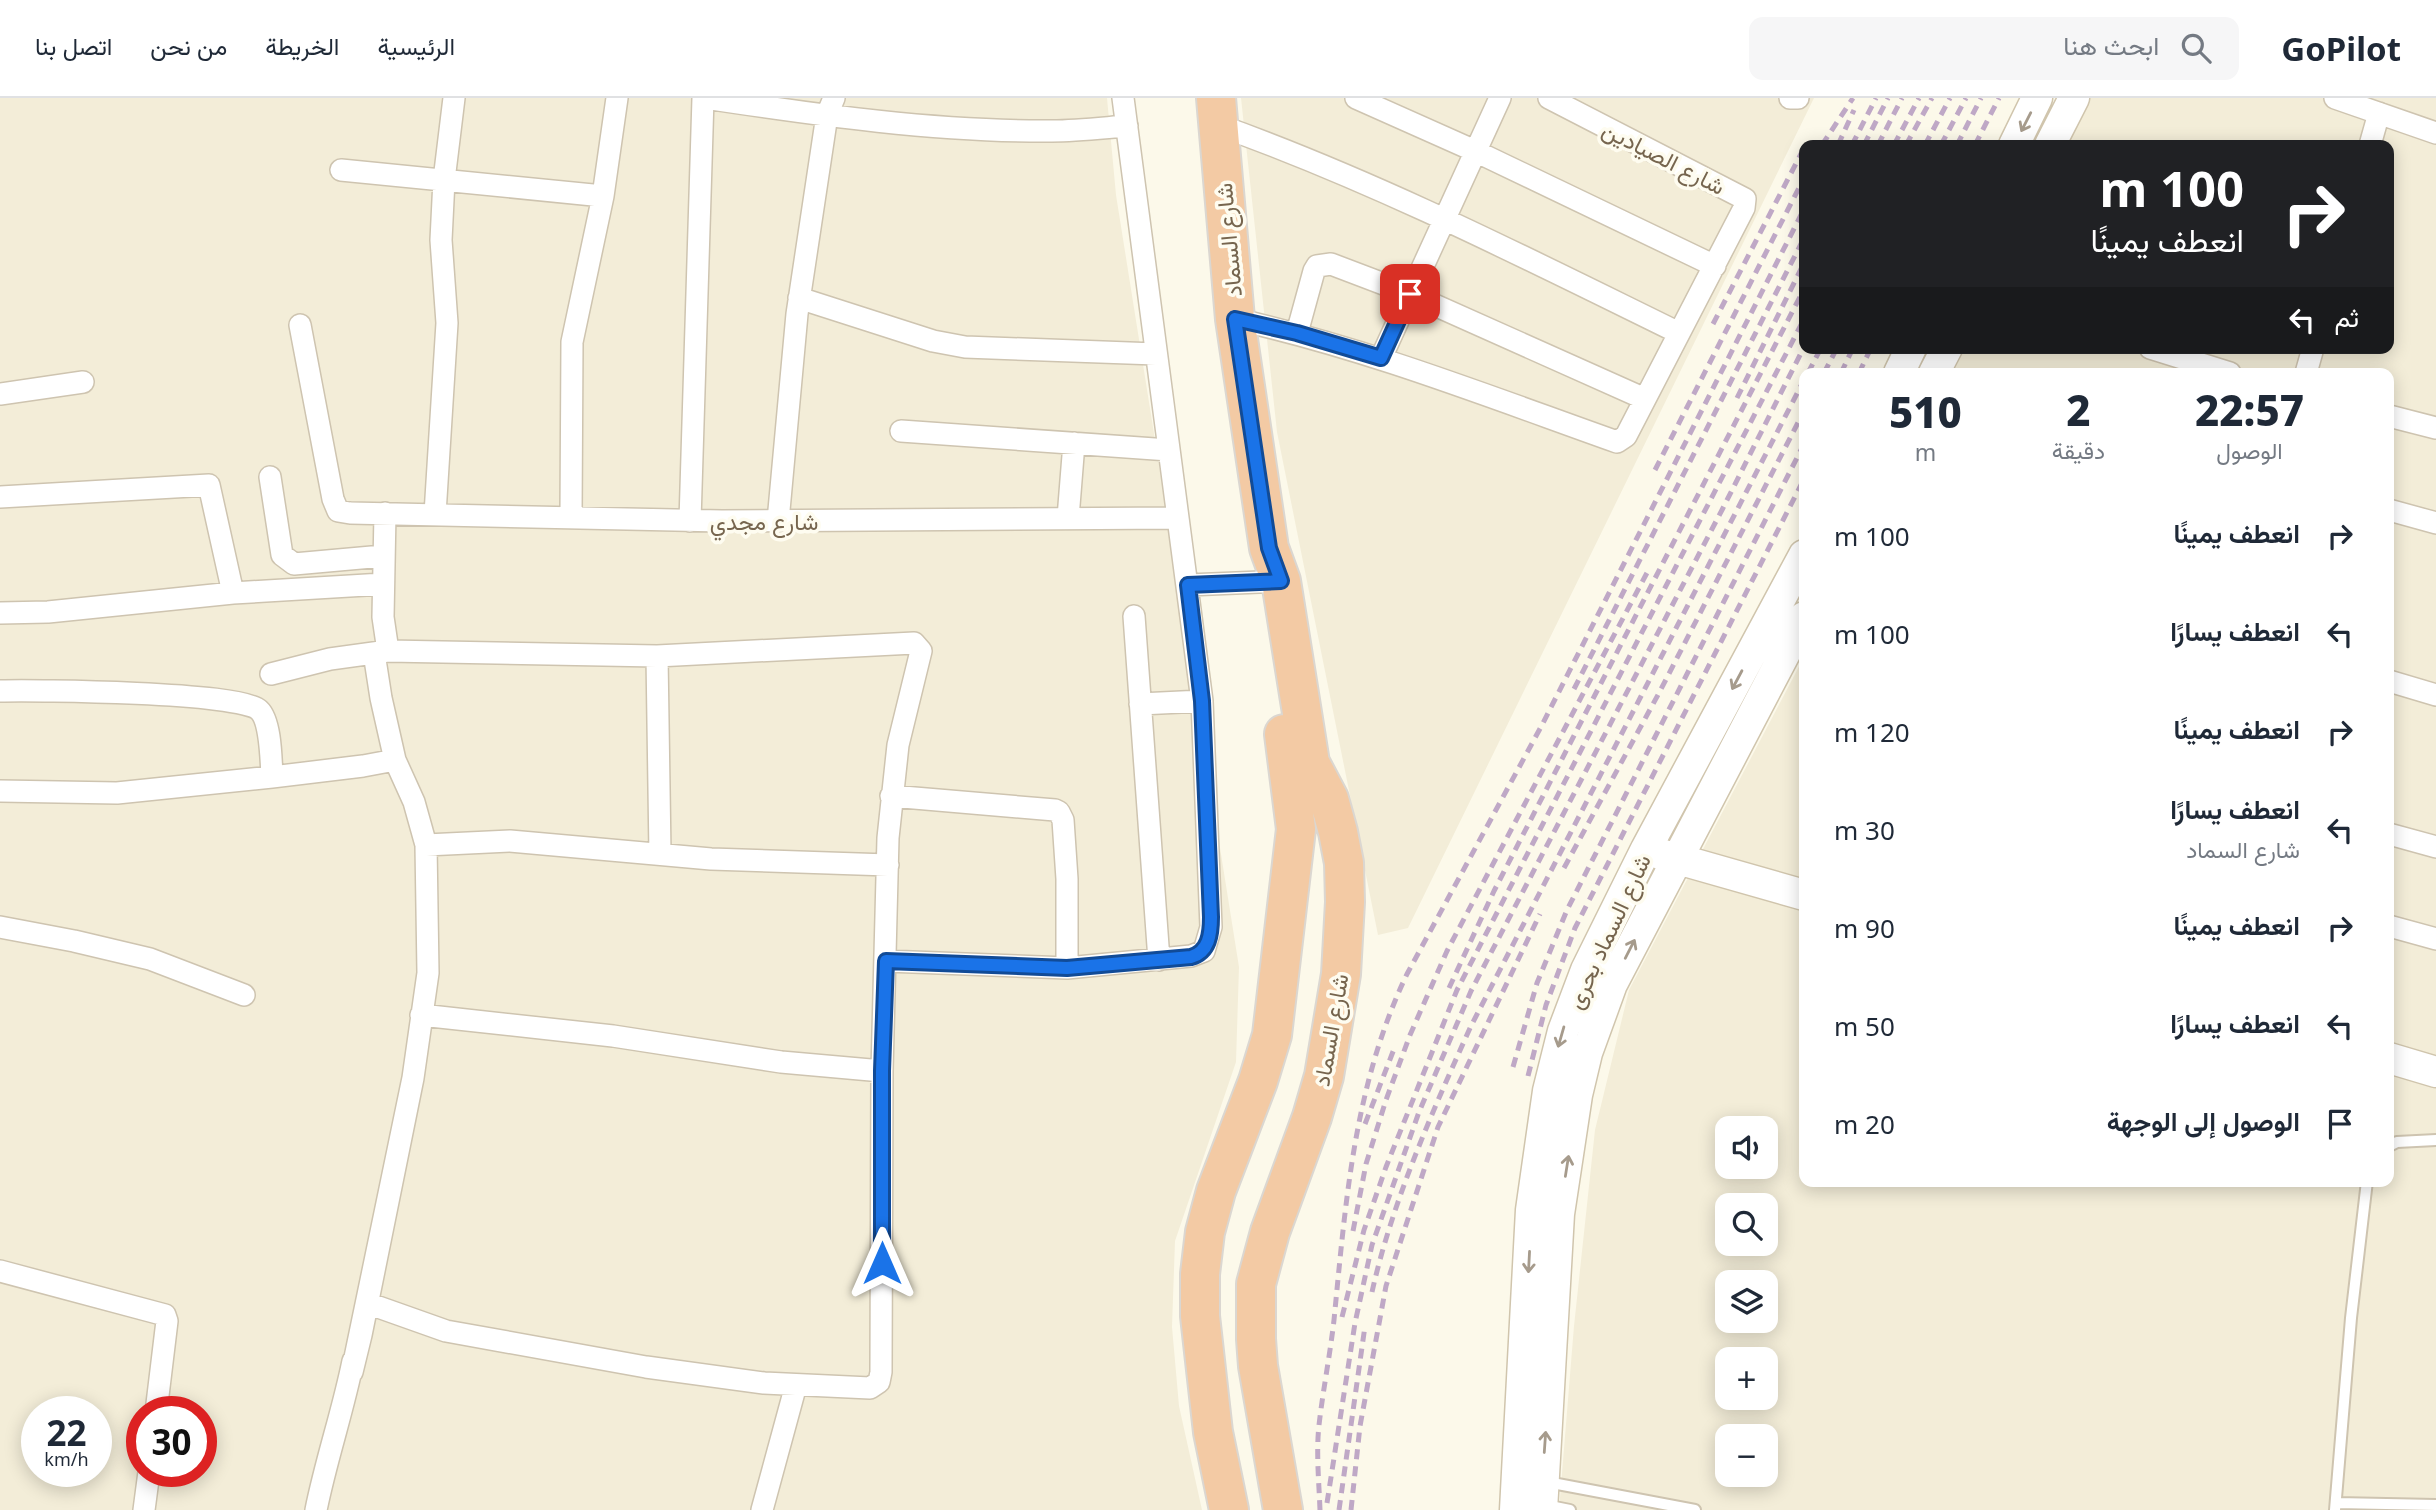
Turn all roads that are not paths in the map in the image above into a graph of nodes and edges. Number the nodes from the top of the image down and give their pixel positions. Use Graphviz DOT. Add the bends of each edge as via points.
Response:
graph roads {
  1 [pos="454,98"];
  2 [pos="617,98"];
  3 [pos="704,98"];
  4 [pos="1123,98"];
  5 [pos="1356,98"];
  6 [pos="1500,98"];
  7 [pos="1549,98"];
  8 [pos="1791,98"];
  9 [pos="1798,98"];
  10 [pos="2037,98"];
  11 [pos="2074,98"];
  12 [pos="2335,98"];
  13 [pos="831,107"];
  14 [pos="1217,112"];
  15 [pos="2379,113"];
  16 [pos="1127,126"];
  17 [pos="2436,132"];
  18 [pos="2016,140"];
  19 [pos="2053,140"];
  20 [pos="2371,140"];
  21 [pos="1475,151"];
  22 [pos="341,170"];
  23 [pos="444,180"];
  24 [pos="603,196"];
  25 [pos="1443,219"];
  26 [pos="1714,266"];
  27 [pos="1410,294"];
  28 [pos="799,298"];
  29 [pos="1235,319"];
  30 [pos="300,325"];
  31 [pos="1679,332"];
  32 [pos="1297,333"];
  33 [pos="1156,354"];
  34 [pos="2159,354"];
  35 [pos="1381,358"];
  36 [pos="2173,364"];
  37 [pos="2199,368"];
  38 [pos="83,382"];
  39 [pos="0,394"];
  40 [pos="1645,399"];
  41 [pos="2394,417"];
  42 [pos="2436,428"];
  43 [pos="901,431"];
  44 [pos="1074,443"];
  45 [pos="1169,450"];
  46 [pos="270,477"];
  47 [pos="0,497"];
  48 [pos="2394,511"];
  49 [pos="384,513"];
  50 [pos="435,514"];
  51 [pos="571,517"];
  52 [pos="1068,518"];
  53 [pos="1178,518"];
  54 [pos="690,521"];
  55 [pos="778,521"];
  56 [pos="2436,523"];
  57 [pos="383,556"];
  58 [pos="1799,564"];
  59 [pos="1271,571"];
  60 [pos="383,584"];
  61 [pos="1188,585"];
  62 [pos="233,593"];
  63 [pos="0,613"];
  64 [pos="1134,616"];
  65 [pos="1758,641"];
  66 [pos="1796,650"];
  67 [pos="381,652"];
  68 [pos="657,656"];
  69 [pos="271,674"];
  70 [pos="2394,682"];
  71 [pos="0,691"];
  72 [pos="2436,695"];
  73 [pos="1202,701"];
  74 [pos="1140,704"];
  75 [pos="396,760"];
  76 [pos="1310,763"];
  77 [pos="272,777"];
  78 [pos="0,791"];
  79 [pos="891,796"];
  80 [pos="1296,829"];
  81 [pos="2394,835"];
  82 [pos="426,845"];
  83 [pos="2436,847"];
  84 [pos="1646,849"];
  85 [pos="660,854"];
  86 [pos="1676,859"];
  87 [pos="888,865"];
  88 [pos="1799,894"];
  89 [pos="0,927"];
  90 [pos="2394,927"];
  91 [pos="2436,939"];
  92 [pos="1159,960"];
  93 [pos="886,961"];
  94 [pos="1067,968"];
  95 [pos="1310,989"];
  96 [pos="244,995"];
  97 [pos="421,1016"];
  98 [pos="2394,1059"];
  99 [pos="882,1071"];
  100 [pos="2436,1072"];
  101 [pos="413,1078"];
  102 [pos="1548,1091"];
  103 [pos="1577,1095"];
  104 [pos="2436,1140"];
  105 [pos="2394,1144"];
  106 [pos="2366,1187"];
  107 [pos="1545,1212"];
  108 [pos="0,1271"];
  109 [pos="367,1303"];
  110 [pos="796,1385"];
  111 [pos="158,1396"];
  112 [pos="147,1487"];
  113 [pos="1535,1499"];
  114 [pos="2436,1505"];
  115 [pos="2336,1507"];
  116 [pos="144,1510"];
  117 [pos="316,1510"];
  118 [pos="762,1510"];
  119 [pos="1229,1510"];
  120 [pos="1241,1510"];
  121 [pos="1259,1510"];
  122 [pos="1283,1510"];
  123 [pos="1695,1510"];
  1 -- 23 [label="street"];
  2 -- 24 [label="street"];
  3 -- 13 [label="street"];
  3 -- 54 [label="street"];
  4 -- 16 [label="street"];
  5 -- 21 [label="street"];
  6 -- 21 [label="street"];
  7 -- 26 [label="street, شارع الصيادين" via="1745,199"];
  8 -- 9 [label="street"];
  10 -- 18 [label="street, one-way"];
  11 -- 19 [label="street"];
  12 -- 15 [label="street"];
  13 -- 16 [label="street" via="1002,130"];
  13 -- 28 [label="street"];
  14 -- 25 [label="street" via="1293,152"];
  14 -- 29 [label="highway, شارع السماد"];
  15 -- 17 [label="street"];
  15 -- 20 [label="street"];
  16 -- 33 [label="street"];
  21 -- 25 [label="street"];
  21 -- 26 [label="street"];
  22 -- 23 [label="street"];
  23 -- 24 [label="street"];
  23 -- 50 [label="street" via="441,240 447,323"];
  24 -- 51 [label="street" via="572,342"];
  25 -- 27 [label="street"];
  25 -- 31 [label="street"];
  26 -- 31 [label="street"];
  27 -- 32 [label="street" via="1331,264 1317,266"];
  27 -- 35 [label="street"];
  27 -- 40 [label="street"];
  28 -- 33 [label="street" via="965,347"];
  28 -- 55 [label="street"];
  29 -- 32 [label="street"];
  29 -- 59 [label="highway, شارع السماد"];
  30 -- 49 [label="street, شارع مجدي" via="338,511"];
  31 -- 40 [label="street"];
  32 -- 35 [label="street"];
  33 -- 45 [label="street"];
  34 -- 36 [label="street"];
  35 -- 40 [label="street" via="1617,442 1624,439"];
  36 -- 37 [label="street"];
  38 -- 39 [label="street"];
  41 -- 42 [label="street"];
  43 -- 44 [label="street"];
  44 -- 45 [label="street"];
  44 -- 52 [label="street"];
  45 -- 53 [label="street"];
  46 -- 57 [label="street" via="286,560 293,564"];
  47 -- 62 [label="street" via="209,485"];
  48 -- 56 [label="street"];
  49 -- 50 [label="street, شارع مجدي"];
  49 -- 57 [label="street"];
  50 -- 51 [label="street, شارع مجدي"];
  51 -- 54 [label="street, شارع مجدي"];
  52 -- 53 [label="street, شارع مجدي"];
  52 -- 55 [label="street, شارع مجدي"];
  53 -- 61 [label="street"];
  54 -- 55 [label="street, شارع مجدي"];
  57 -- 60 [label="street"];
  58 -- 65 [label="street, شارع السماد بحرى"];
  59 -- 61 [label="street"];
  59 -- 76 [label="highway, شارع السماد"];
  59 -- 80 [label="highway, شارع السماد"];
  60 -- 62 [label="street"];
  60 -- 67 [label="street"];
  61 -- 73 [label="street"];
  62 -- 63 [label="street"];
  64 -- 74 [label="street"];
  65 -- 66 [label="street"];
  65 -- 84 [label="street, شارع السماد بحرى, one-way"];
  66 -- 86 [label="street, شارع السماد بحرى"];
  67 -- 68 [label="street"];
  67 -- 69 [label="street"];
  67 -- 75 [label="street" via="381,698"];
  68 -- 79 [label="street" via="914,643 921,651"];
  68 -- 85 [label="street"];
  70 -- 72 [label="street"];
  71 -- 77 [label="street" via="52,689 223,699 257,707 268,729"];
  73 -- 74 [label="street"];
  73 -- 92 [label="street" via="1211,927 1206,947 1199,954"];
  74 -- 92 [label="street"];
  75 -- 77 [label="street"];
  75 -- 82 [label="street"];
  76 -- 95 [label="highway" via="1322,899"];
  76 -- 122 [label="highway, شارع السماد" via="1329,799 1338,832 1344,863 1345,931 1324,1076 1256,1284 1258,1366"];
  77 -- 78 [label="street" via="117,793"];
  79 -- 87 [label="street"];
  79 -- 94 [label="street" via="1059,812 1067,879"];
  80 -- 95 [label="highway"];
  80 -- 119 [label="highway, شارع السماد" via="1272,1035 1216,1191 1200,1274 1199,1316 1213,1432"];
  81 -- 83 [label="street"];
  82 -- 85 [label="street" via="510,841"];
  82 -- 97 [label="street" via="429,949"];
  84 -- 86 [label="street"];
  84 -- 102 [label="street, شارع السماد بحرى, one-way" via="1586,970 1563,1031"];
  85 -- 87 [label="street"];
  86 -- 88 [label="street"];
  103 -- 86 [label="street, شارع السماد بحرى, one-way" via="1612,984"];
  87 -- 93 [label="street"];
  89 -- 96 [label="street" via="150,959"];
  90 -- 91 [label="street"];
  92 -- 94 [label="street"];
  93 -- 94 [label="street"];
  93 -- 99 [label="street"];
  95 -- 120 [label="highway" via="1283,1076 1238,1186 1217,1276 1215,1338"];
  95 -- 121 [label="highway" via="1309,1052 1253,1210 1234,1312"];
  97 -- 99 [label="street"];
  97 -- 101 [label="street"];
  98 -- 100 [label="street"];
  99 -- 110 [label="street" via="880,1378 870,1388"];
  101 -- 109 [label="street"];
  101 -- 109 [label="street" via="352,1372"];
  101 -- 117 [label="street" via="344,1405"];
  102 -- 103 [label="street"];
  102 -- 107 [label="street, شارع السماد بحرى"];
  107 -- 103 [label="street, شارع السماد بحرى, one-way"];
  104 -- 105 [label="lane"];
  106 -- 115 [label="lane"];
  107 -- 113 [label="street, شارع السماد بحرى"];
  108 -- 111 [label="street" via="165,1315"];
  109 -- 110 [label="street" via="446,1331 646,1367"];
  110 -- 118 [label="street"];
  112 -- 116 [label="street"];
  113 -- 123 [label="lane"];
  114 -- 115 [label="lane"];
}
